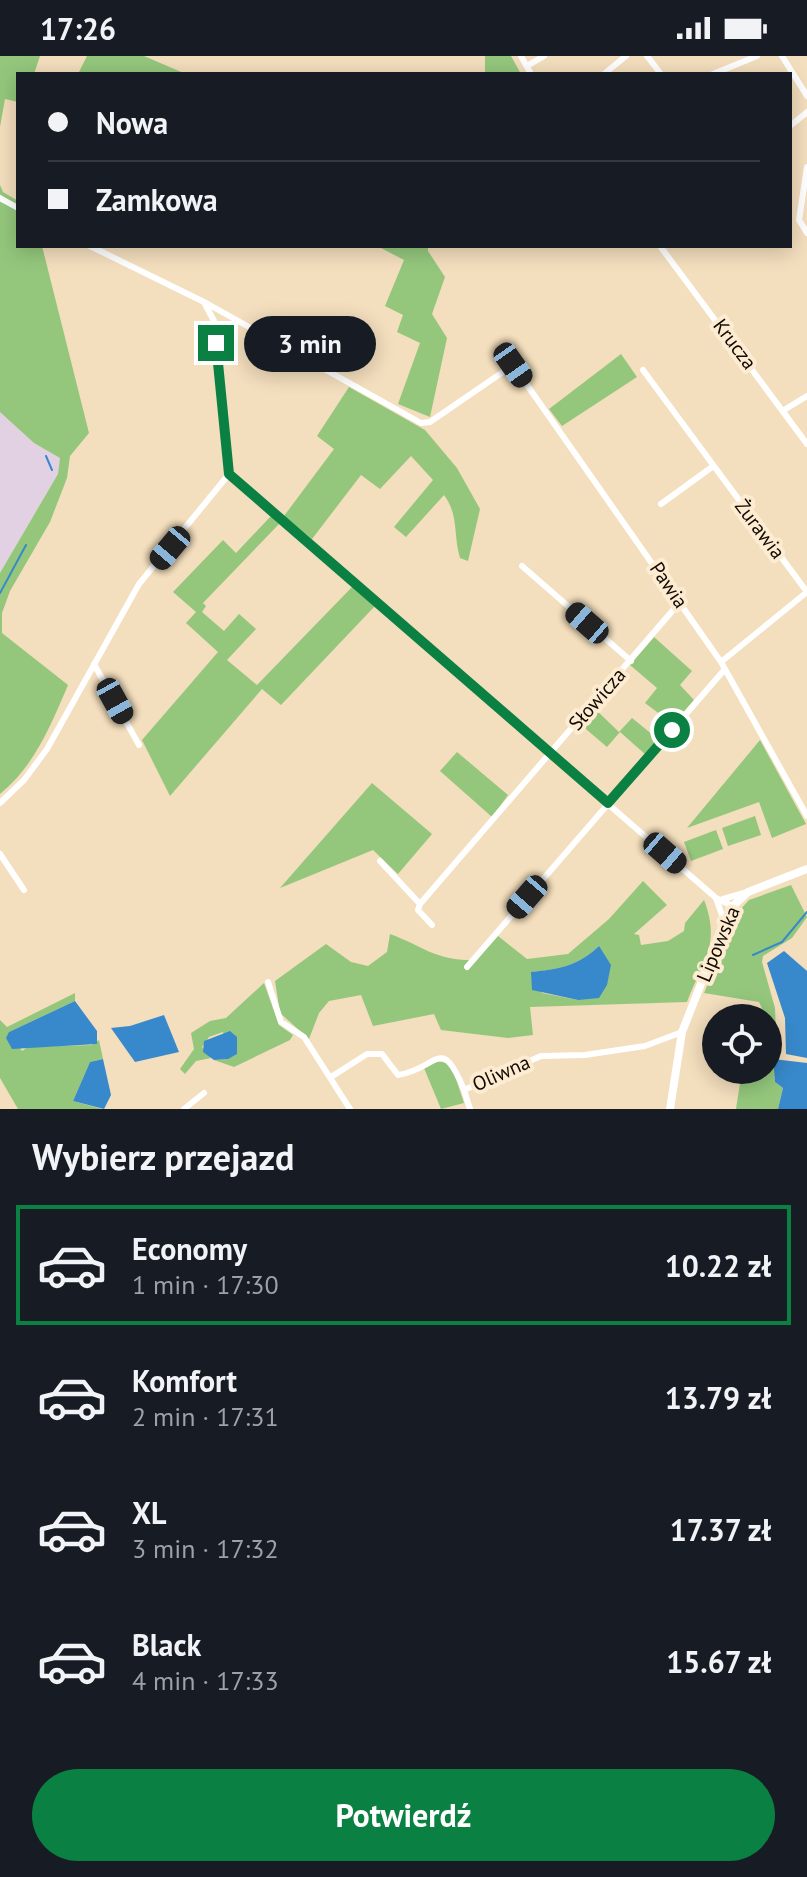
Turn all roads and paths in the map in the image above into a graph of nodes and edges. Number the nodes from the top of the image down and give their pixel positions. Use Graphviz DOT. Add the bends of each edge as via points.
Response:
graph roads {
  1 [pos="521,56"];
  2 [pos="544,56"];
  3 [pos="626,56"];
  4 [pos="647,56"];
  5 [pos="757,56"];
  6 [pos="782,56"];
  7 [pos="527,66"];
  8 [pos="530,72"];
  9 [pos="606,72"];
  10 [pos="659,72"];
  11 [pos="718,72"];
  12 [pos="807,96"];
  13 [pos="807,167"];
  14 [pos="807,233"];
  15 [pos="94,248"];
  16 [pos="662,248"];
  17 [pos="204,302"];
  18 [pos="643,370"];
  19 [pos="807,396"];
  20 [pos="784,410"];
  21 [pos="807,444"];
  22 [pos="712,467"];
  23 [pos="229,474"];
  24 [pos="661,504"];
  25 [pos="522,566"];
  26 [pos="807,576"];
  27 [pos="800,582"];
  28 [pos="807,592"];
  29 [pos="680,602"];
  30 [pos="631,661"];
  31 [pos="94,664"];
  32 [pos="723,665"];
  33 [pos="139,745"];
  34 [pos="551,753"];
  35 [pos="0,803"];
  36 [pos="608,803"];
  37 [pos="807,816"];
  38 [pos="0,854"];
  39 [pos="380,861"];
  40 [pos="807,869"];
  41 [pos="24,890"];
  42 [pos="748,892"];
  43 [pos="719,900"];
  44 [pos="420,904"];
  45 [pos="732,907"];
  46 [pos="725,924"];
  47 [pos="432,925"];
  48 [pos="467,967"];
  49 [pos="268,982"];
  50 [pos="682,1032"];
  51 [pos="331,1077"];
  52 [pos="464,1090"];
  53 [pos="204,1093"];
  54 [pos="184,1109"];
  55 [pos="350,1109"];
  56 [pos="470,1109"];
  57 [pos="670,1109"];
  1 -- 7 [label="street"];
  2 -- 7 [label="street"];
  3 -- 9 [label="street"];
  4 -- 10 [label="street"];
  5 -- 11 [label="street"];
  6 -- 12 [label="street"];
  7 -- 8 [label="street"];
  13 -- 14 [label="street" via="799,220"];
  15 -- 17 [label="street"];
  16 -- 20 [label="street, Krucza"];
  17 -- 23 [label="street" via="214,321"];
  17 -- 29 [label="street, Pawia" via="421,423 513,365"];
  18 -- 22 [label="street, Żurawia"];
  19 -- 20 [label="street"];
  20 -- 21 [label="street, Krucza"];
  22 -- 24 [label="street"];
  22 -- 27 [label="street, Żurawia"];
  23 -- 31 [label="street" via="139,584"];
  23 -- 34 [label="street"];
  25 -- 30 [label="street"];
  26 -- 27 [label="street"];
  27 -- 28 [label="street, Żurawia"];
  28 -- 32 [label="street"];
  29 -- 30 [label="street, Słowicza"];
  29 -- 32 [label="street, Pawia"];
  30 -- 34 [label="street, Słowicza"];
  31 -- 33 [label="street"];
  31 -- 35 [label="street" via="35,766"];
  32 -- 36 [label="street"];
  32 -- 37 [label="street, Pawia"];
  34 -- 36 [label="street"];
  34 -- 44 [label="street, Słowicza"];
  36 -- 43 [label="street"];
  36 -- 48 [label="street"];
  38 -- 41 [label="street"];
  39 -- 44 [label="street"];
  40 -- 42 [label="street, Lipowska"];
  42 -- 43 [label="street"];
  42 -- 45 [label="street, Lipowska"];
  43 -- 45 [label="street"];
  43 -- 46 [label="street"];
  44 -- 47 [label="street" via="418,910"];
  45 -- 46 [label="street, Lipowska"];
  46 -- 50 [label="street, Lipowska"];
  49 -- 51 [label="street" via="281,1022 304,1037"];
  50 -- 52 [label="street, Oliwna" via="645,1046 541,1056"];
  50 -- 57 [label="street, Lipowska"];
  51 -- 52 [label="street, Oliwna" via="367,1054 382,1054 398,1075 446,1058 453,1062"];
  51 -- 55 [label="street"];
  52 -- 56 [label="street"];
  53 -- 54 [label="street"];
}
